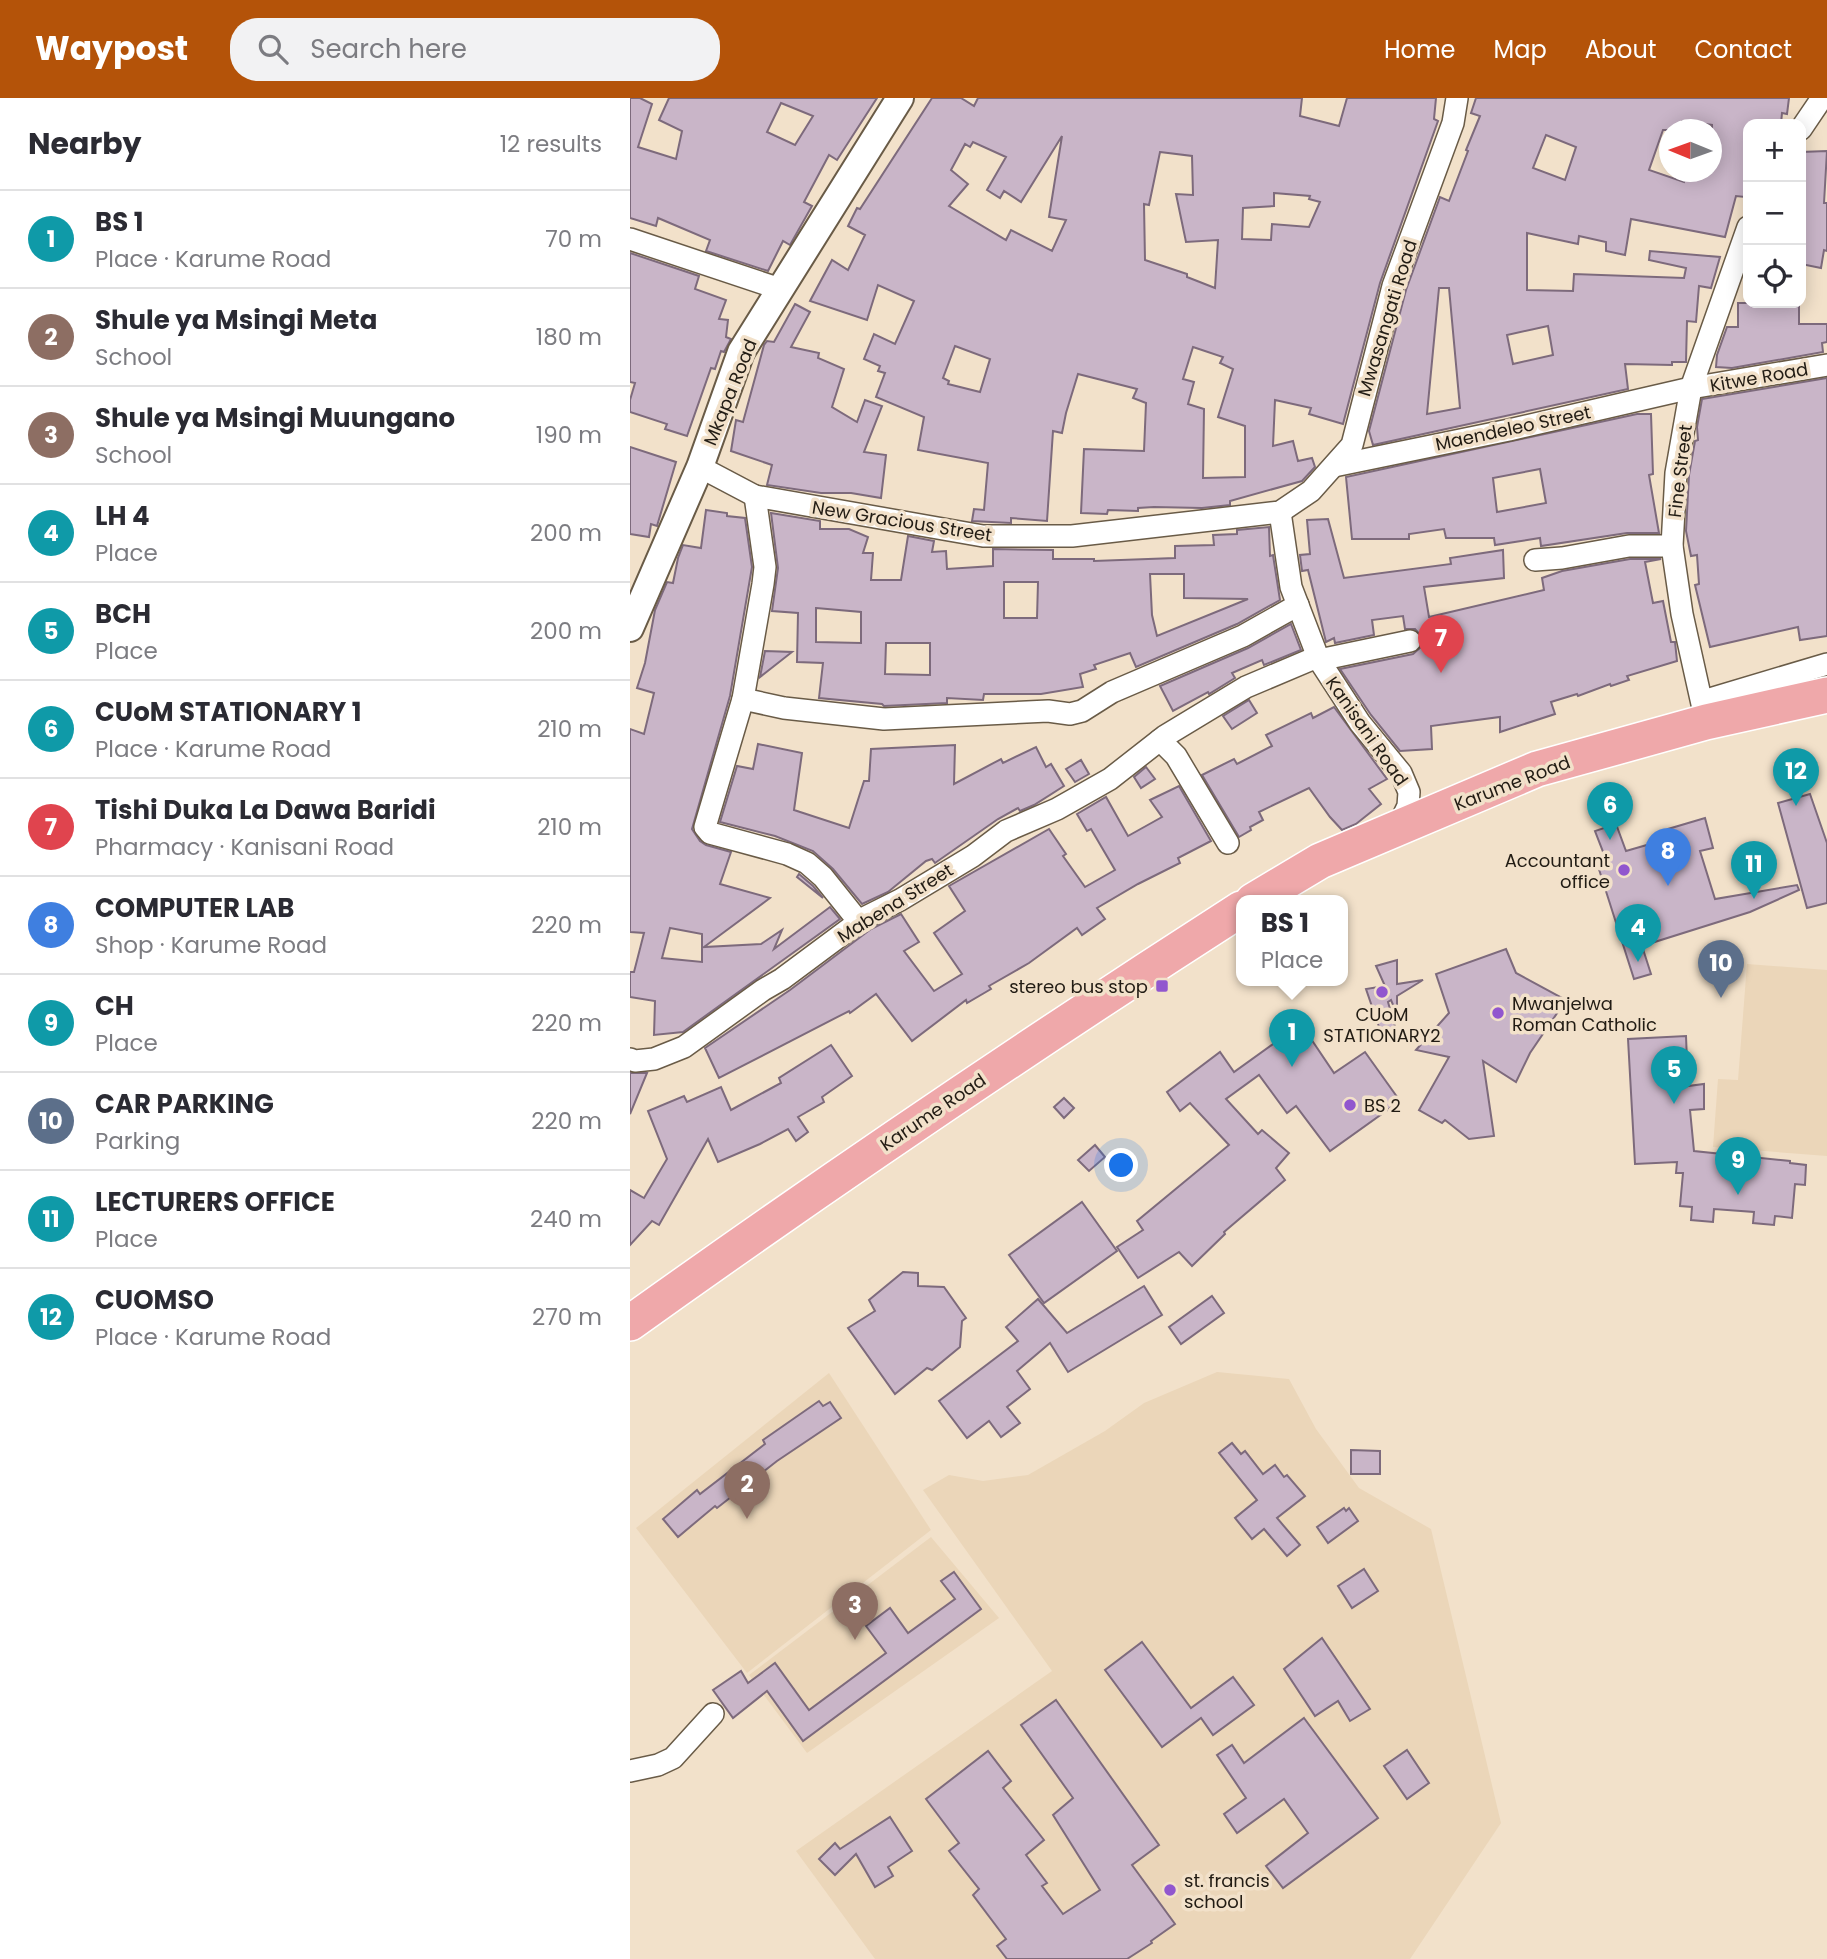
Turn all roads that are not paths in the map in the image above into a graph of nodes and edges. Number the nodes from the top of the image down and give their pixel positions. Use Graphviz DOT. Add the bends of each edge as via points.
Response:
graph roads {
  1 [pos="900,98"];
  2 [pos="1457,98"];
  3 [pos="1822,98"];
  4 [pos="1806,122"];
  5 [pos="630,239"];
  6 [pos="1743,241"];
  7 [pos="780,289"];
  8 [pos="1827,365"];
  9 [pos="1691,388"];
  10 [pos="1334,466"];
  11 [pos="700,467"];
  12 [pos="755,496"];
  13 [pos="1280,512"];
  14 [pos="1672,546"];
  15 [pos="1535,560"];
  16 [pos="1298,606"];
  17 [pos="630,628"];
  18 [pos="1410,641"];
  19 [pos="1318,658"];
  20 [pos="1827,664"];
  21 [pos="1827,695"];
  22 [pos="743,699"];
  23 [pos="1704,711"];
  24 [pos="1162,738"];
  25 [pos="1397,829"];
  26 [pos="1228,843"];
  27 [pos="1263,895"];
  28 [pos="1236,912"];
  29 [pos="859,922"];
  30 [pos="630,1059"];
  31 [pos="630,1323"];
  32 [pos="713,1714"];
  33 [pos="630,1771"];
  1 -- 7 [label="street, Mkapa Road"];
  2 -- 10 [label="street, Mwasangati Road" via="1453,123 1393,286 1352,445"];
  3 -- 4 [label="street"];
  5 -- 7 [label="street"];
  6 -- 9 [label="street, Fine Street"];
  7 -- 11 [label="street, Mkapa Road" via="741,352"];
  8 -- 9 [label="street, Kitwe Road"];
  9 -- 10 [label="street, Maendeleo Street"];
  9 -- 14 [label="street, Fine Street" via="1676,473"];
  10 -- 13 [label="street, Mwasangati Road" via="1311,491"];
  11 -- 12 [label="street, New Gracious Street"];
  11 -- 17 [label="street, Mkapa Road"];
  12 -- 13 [label="street, New Gracious Street" via="983,536 1072,536"];
  12 -- 22 [label="street" via="765,567"];
  13 -- 16 [label="street, Kanisani Road"];
  14 -- 15 [label="street" via="1629,545"];
  14 -- 23 [label="street, Fine Street"];
  16 -- 19 [label="street, Kanisani Road"];
  16 -- 22 [label="street" via="1243,636 1070,714 1048,711 884,719"];
  18 -- 19 [label="street, Mabena Street"];
  19 -- 24 [label="street, Mabena Street" via="1246,687"];
  19 -- 25 [label="street, Kanisani Road" via="1360,723 1401,773 1409,792"];
  20 -- 23 [label="street"];
  21 -- 23 [label="highway, Karume Road"];
  22 -- 29 [label="street" via="706,821 707,831 807,863"];
  23 -- 25 [label="highway, Karume Road" via="1537,769"];
  24 -- 26 [label="street"];
  24 -- 29 [label="street, Mabena Street" via="1110,779 1006,831 973,856"];
  25 -- 27 [label="highway, Karume Road" via="1320,861"];
  28 -- 31 [label="highway, Karume Road" via="1062,1025"];
  29 -- 30 [label="street, Mabena Street" via="684,1047 654,1059"];
  32 -- 33 [label="street" via="673,1758"];
}
